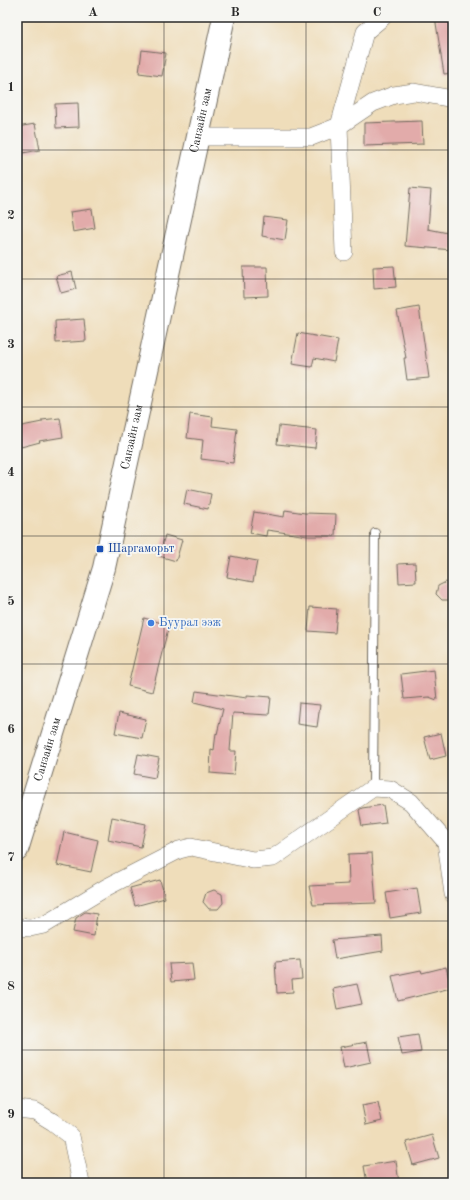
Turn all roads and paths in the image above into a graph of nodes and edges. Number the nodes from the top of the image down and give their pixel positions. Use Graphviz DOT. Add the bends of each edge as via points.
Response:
graph roads {
  1 [pos="224,17"];
  2 [pos="383,17"];
  3 [pos="453,100"];
  4 [pos="339,126"];
  5 [pos="197,137"];
  6 [pos="344,252"];
  7 [pos="375,533"];
  8 [pos="373,788"];
  9 [pos="17,850"];
  10 [pos="453,894"];
  11 [pos="17,927"];
  12 [pos="17,1109"];
  13 [pos="81,1183"];
  1 -- 5 [label="main road, Санзайн зам"];
  2 -- 4 [label="street" via="365,32"];
  3 -- 4 [label="street" via="414,92 394,95 373,103"];
  4 -- 5 [label="street" via="311,138"];
  4 -- 6 [label="street"];
  5 -- 9 [label="main road, Санзайн зам" via="104,568"];
  7 -- 8 [label="lane"];
  8 -- 10 [label="street" via="390,789 412,802 446,842"];
  8 -- 11 [label="street" via="273,858 253,860 191,847 185,848 107,887 44,925"];
  12 -- 13 [label="street" via="35,1111 71,1136"];
}
